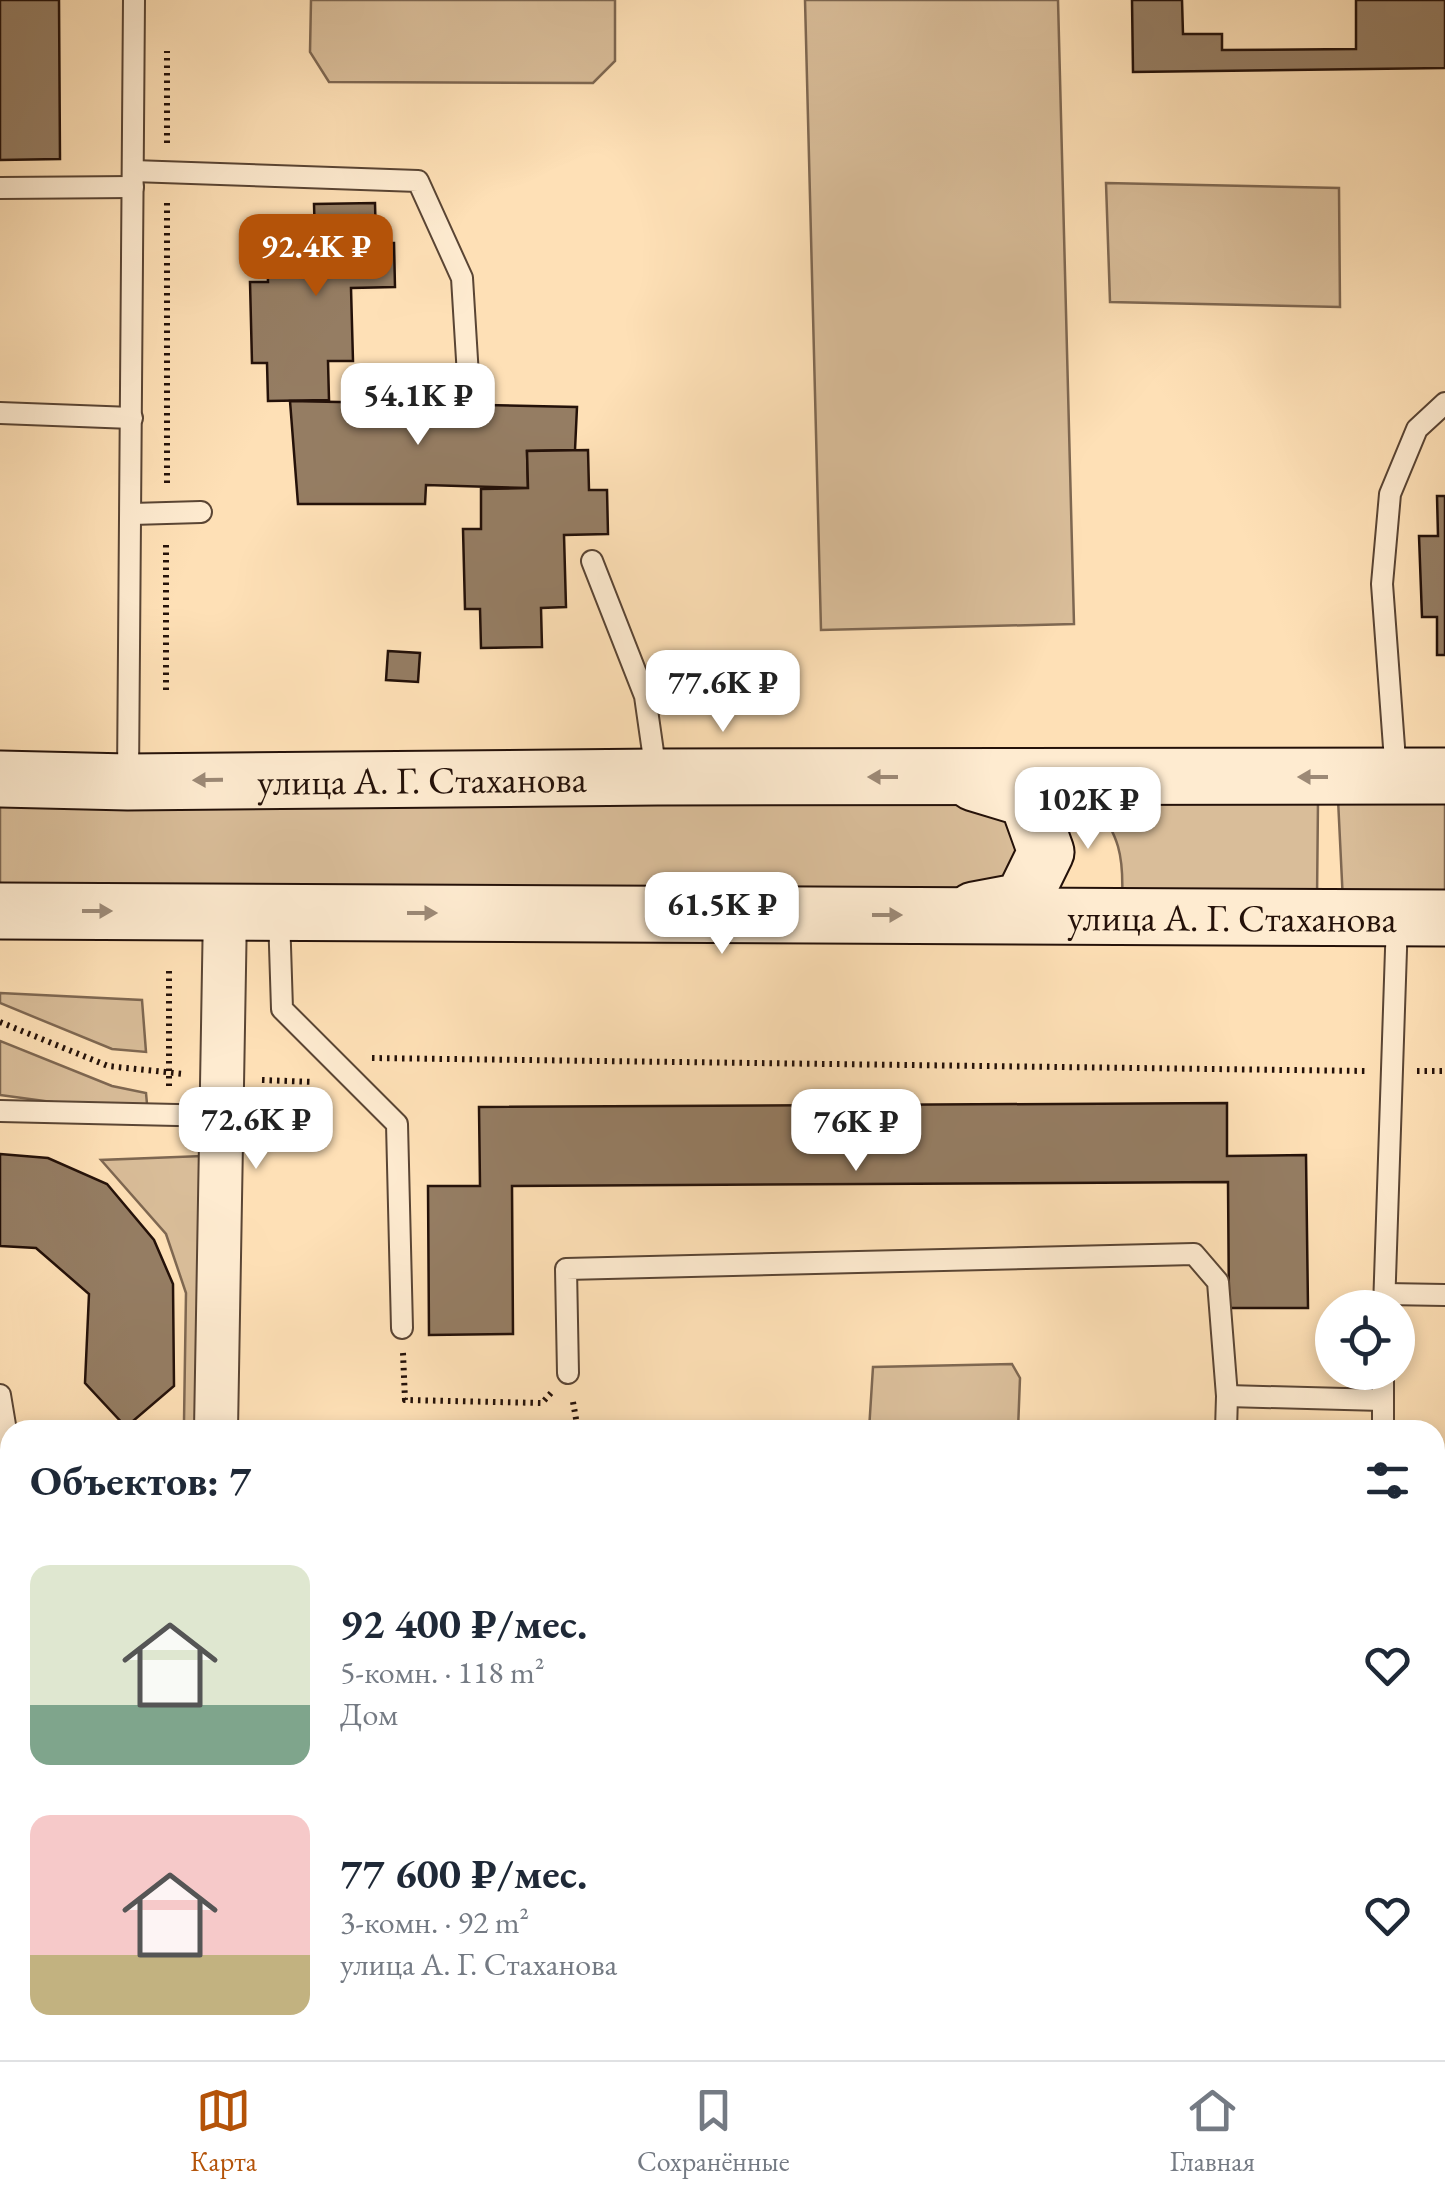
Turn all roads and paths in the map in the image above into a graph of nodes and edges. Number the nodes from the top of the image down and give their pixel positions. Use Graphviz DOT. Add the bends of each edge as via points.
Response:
graph roads {
  1 [pos="134,0"];
  2 [pos="167,38"];
  3 [pos="167,173"];
  4 [pos="133,179"];
  5 [pos="0,188"];
  6 [pos="468,376"];
  7 [pos="1445,403"];
  8 [pos="0,412"];
  9 [pos="132,418"];
  10 [pos="202,512"];
  11 [pos="166,513"];
  12 [pos="132,514"];
  13 [pos="592,561"];
  14 [pos="166,690"];
  15 [pos="1420,776"];
  16 [pos="657,777"];
  17 [pos="956,778"];
  18 [pos="0,779"];
  19 [pos="128,782"];
  20 [pos="0,911"];
  21 [pos="225,912"];
  22 [pos="279,913"];
  23 [pos="952,915"];
  24 [pos="1421,918"];
  25 [pos="169,971"];
  26 [pos="0,1022"];
  27 [pos="330,1057"];
  28 [pos="1391,1071"];
  29 [pos="169,1072"];
  30 [pos="222,1097"];
  31 [pos="0,1111"];
  32 [pos="170,1116"];
  33 [pos="1385,1290"];
  34 [pos="1445,1295"];
  35 [pos="1415,1298"];
  36 [pos="402,1328"];
  37 [pos="568,1373"];
  38 [pos="1382,1390"];
  39 [pos="0,1394"];
  40 [pos="1227,1396"];
  41 [pos="1382,1400"];
  42 [pos="4,1420"];
  43 [pos="216,1420"];
  44 [pos="1226,1420"];
  45 [pos="1383,1420"];
  1 -- 4 [label="lane"];
  2 -- 3 [label="path"];
  3 -- 4 [label="lane"];
  3 -- 6 [label="lane" via="418,181 462,278"];
  3 -- 11 [label="path"];
  4 -- 5 [label="lane"];
  4 -- 9 [label="lane"];
  7 -- 15 [label="lane" via="1417,428 1390,494 1382,584"];
  8 -- 9 [label="lane"];
  9 -- 12 [label="lane"];
  10 -- 11 [label="lane"];
  11 -- 12 [label="lane"];
  11 -- 14 [label="path"];
  12 -- 19 [label="lane"];
  13 -- 16 [label="lane" via="645,696"];
  15 -- 17 [label="main road, улица А. Г. Стаханова, one-way"];
  17 -- 16 [label="main road, улица А. Г. Стаханова, one-way"];
  16 -- 19 [label="main road, улица А. Г. Стаханова, one-way"];
  17 -- 23 [label="main road" via="1027,799 1046,852 1022,900"];
  18 -- 19 [label="main road, улица А. Г. Стаханова"];
  20 -- 21 [label="main road, улица А. Г. Стаханова, one-way"];
  21 -- 22 [label="main road, улица А. Г. Стаханова"];
  21 -- 30 [label="street"];
  22 -- 23 [label="main road, улица А. Г. Стаханова, one-way"];
  22 -- 27 [label="lane" via="282,1008"];
  23 -- 24 [label="main road, улица А. Г. Стаханова"];
  24 -- 28 [label="lane"];
  25 -- 29 [label="path"];
  26 -- 29 [label="path" via="108,1066"];
  27 -- 28 [label="path"];
  27 -- 30 [label="path" via="316,1082"];
  27 -- 36 [label="lane" via="398,1124"];
  28 -- 33 [label="lane"];
  29 -- 30 [label="path"];
  29 -- 32 [label="path"];
  30 -- 32 [label="lane"];
  30 -- 43 [label="street"];
  31 -- 32 [label="lane"];
  34 -- 35 [label="lane"];
  36 -- 37 [label="path" via="405,1400 542,1403"];
  37 -- 40 [label="lane" via="566,1269 1194,1254 1218,1282"];
  38 -- 41 [label="lane"];
  39 -- 42 [label="lane"];
  40 -- 41 [label="lane"];
  40 -- 44 [label="lane"];
  41 -- 45 [label="lane"];
}
